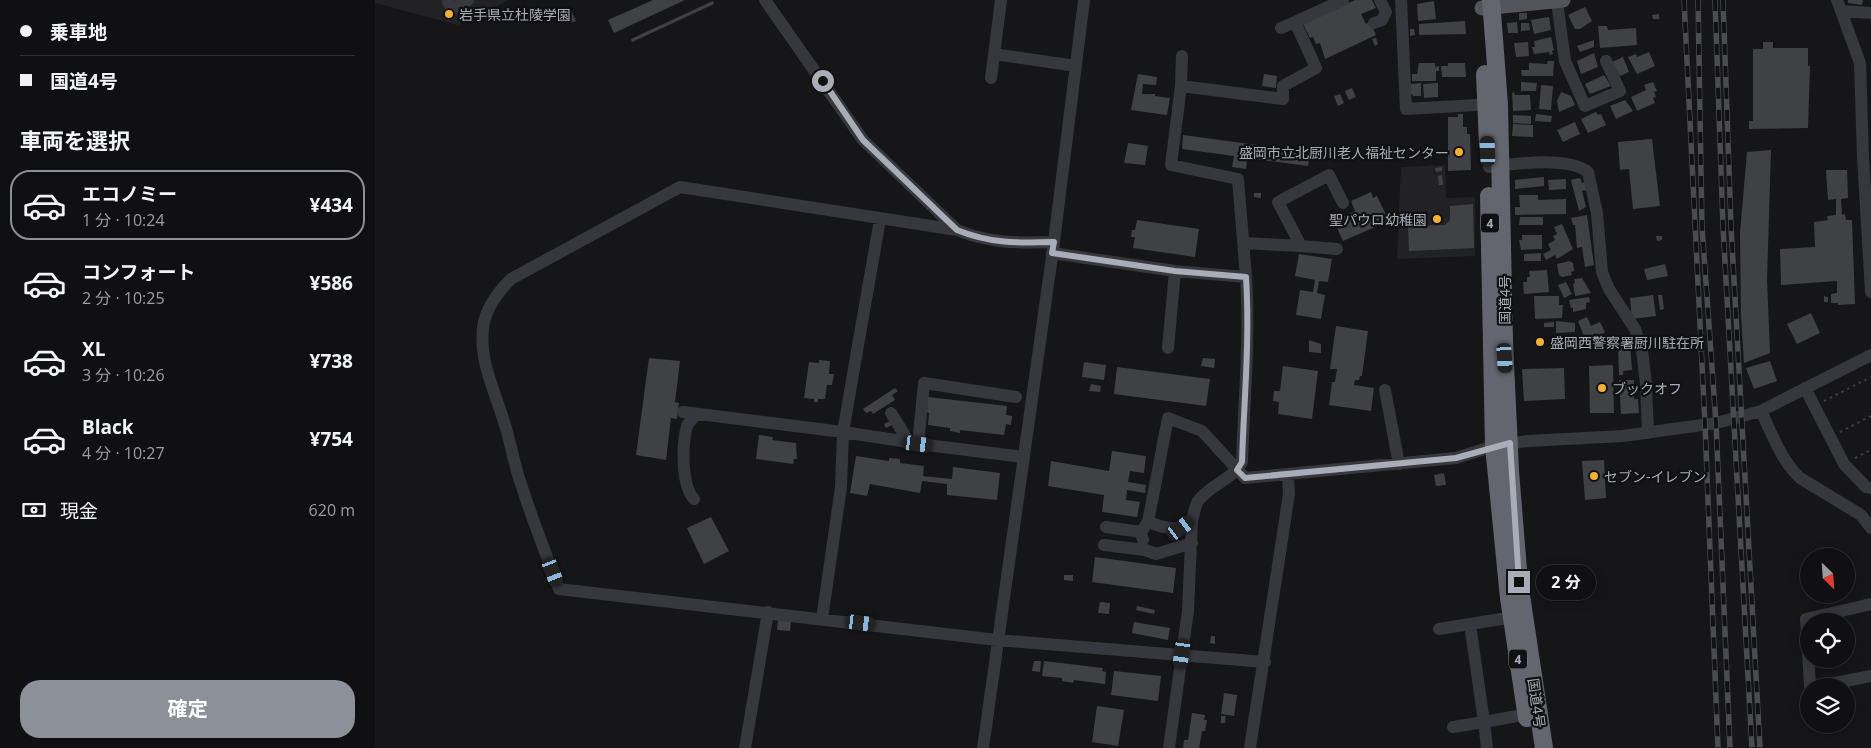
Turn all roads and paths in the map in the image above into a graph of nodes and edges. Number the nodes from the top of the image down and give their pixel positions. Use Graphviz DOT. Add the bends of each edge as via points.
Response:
graph roads {
  1 [pos="468,0"];
  2 [pos="765,0"];
  3 [pos="1001,0"];
  4 [pos="1084,0"];
  5 [pos="1343,0"];
  6 [pos="1380,0"];
  7 [pos="1401,0"];
  8 [pos="1560,1"];
  9 [pos="448,2"];
  10 [pos="1487,4"];
  11 [pos="1839,5"];
  12 [pos="1871,13"];
  13 [pos="1295,22"];
  14 [pos="1374,23"];
  15 [pos="1281,28"];
  16 [pos="994,54"];
  17 [pos="1182,56"];
  18 [pos="1606,61"];
  19 [pos="1076,66"];
  20 [pos="991,78"];
  21 [pos="1181,86"];
  22 [pos="1492,104"];
  23 [pos="1495,166"];
  24 [pos="1343,203"];
  25 [pos="880,219"];
  26 [pos="957,230"];
  27 [pos="1244,243"];
  28 [pos="1301,246"];
  29 [pos="1053,248"];
  30 [pos="1337,249"];
  31 [pos="1175,271"];
  32 [pos="1246,277"];
  33 [pos="1871,292"];
  34 [pos="1168,348"];
  35 [pos="1871,355"];
  36 [pos="1871,377"];
  37 [pos="1805,388"];
  38 [pos="1385,390"];
  39 [pos="1016,397"];
  40 [pos="1813,407"];
  41 [pos="1761,411"];
  42 [pos="683,412"];
  43 [pos="891,413"];
  44 [pos="697,414"];
  45 [pos="1871,416"];
  46 [pos="843,432"];
  47 [pos="1648,433"];
  48 [pos="1829,438"];
  49 [pos="913,443"];
  50 [pos="1502,445"];
  51 [pos="1871,450"];
  52 [pos="1023,457"];
  53 [pos="1399,464"];
  54 [pos="1844,464"];
  55 [pos="1237,470"];
  56 [pos="1288,475"];
  57 [pos="1871,488"];
  58 [pos="694,499"];
  59 [pos="1866,514"];
  60 [pos="1192,520"];
  61 [pos="1106,527"];
  62 [pos="1145,527"];
  63 [pos="1871,528"];
  64 [pos="1191,544"];
  65 [pos="1104,545"];
  66 [pos="1145,550"];
  67 [pos="1871,604"];
  68 [pos="768,612"];
  69 [pos="1518,616"];
  70 [pos="822,618"];
  71 [pos="1470,624"];
  72 [pos="1439,628"];
  73 [pos="997,640"];
  74 [pos="1182,654"];
  75 [pos="1265,662"];
  76 [pos="1871,676"];
  77 [pos="1810,678"];
  78 [pos="1855,679"];
  79 [pos="1533,713"];
  80 [pos="1484,722"];
  81 [pos="1453,727"];
  82 [pos="745,748"];
  83 [pos="983,748"];
  84 [pos="1169,748"];
  85 [pos="1250,748"];
  86 [pos="1487,748"];
  87 [pos="1532,748"];
  88 [pos="1544,748"];
  1 -- 9 [label="street" via="453,9"];
  2 -- 26 [label="street" via="863,140"];
  3 -- 16 [label="street"];
  4 -- 19 [label="street"];
  5 -- 13 [label="street"];
  6 -- 14 [label="street" via="1386,12 1382,20"];
  7 -- 22 [label="street" via="1406,109"];
  8 -- 10 [label="main road"];
  8 -- 18 [label="street" via="1565,61 1585,106 1620,91"];
  10 -- 22 [label="highway, 国道4号 / 4"];
  11 -- 12 [label="street"];
  11 -- 33 [label="street" via="1860,62"];
  13 -- 15 [label="street"];
  13 -- 21 [label="street" via="1316,68 1283,86 1283,99"];
  16 -- 19 [label="street"];
  16 -- 20 [label="street"];
  17 -- 21 [label="street"];
  19 -- 29 [label="street"];
  21 -- 27 [label="street" via="1171,165 1239,179"];
  22 -- 23 [label="highway, 国道4号 / 4"];
  23 -- 47 [label="street" via="1551,161 1588,172 1597,213 1602,272 1635,329 1642,350"];
  23 -- 50 [label="highway, 国道4号 / 4" via="1504,340"];
  24 -- 28 [label="street" via="1329,175 1278,202"];
  25 -- 26 [label="street"];
  25 -- 46 [label="street"];
  25 -- 68 [label="street" via="680,187 511,279 494,299 483,326 489,378 520,482 559,588"];
  26 -- 29 [label="street" via="1001,243"];
  27 -- 28 [label="street"];
  27 -- 32 [label="street"];
  28 -- 30 [label="street"];
  29 -- 31 [label="street"];
  29 -- 52 [label="street"];
  31 -- 32 [label="street"];
  31 -- 34 [label="street"];
  32 -- 55 [label="street" via="1249,326 1242,462"];
  35 -- 37 [label="street"];
  36 -- 40 [label="path"];
  37 -- 40 [label="street"];
  37 -- 41 [label="street"];
  38 -- 53 [label="street"];
  39 -- 49 [label="street" via="924,383"];
  40 -- 48 [label="street"];
  41 -- 47 [label="street" via="1717,423"];
  41 -- 59 [label="street" via="1785,460 1800,478"];
  42 -- 44 [label="street"];
  43 -- 49 [label="street"];
  44 -- 46 [label="street"];
  44 -- 58 [label="street" via="687,425 684,458 686,483"];
  45 -- 48 [label="path"];
  46 -- 49 [label="street"];
  46 -- 70 [label="street" via="841,487"];
  47 -- 50 [label="street"];
  48 -- 54 [label="street"];
  49 -- 52 [label="street"];
  50 -- 53 [label="street" via="1456,458"];
  50 -- 69 [label="highway, 国道4号 / 4"];
  51 -- 54 [label="path"];
  52 -- 73 [label="street"];
  53 -- 56 [label="street"];
  54 -- 57 [label="street" via="1866,487"];
  55 -- 56 [label="street" via="1245,478"];
  55 -- 60 [label="street" via="1197,503"];
  55 -- 62 [label="street" via="1202,432 1168,418"];
  56 -- 75 [label="street" via="1289,494"];
  59 -- 63 [label="street"];
  60 -- 62 [label="street" via="1181,528"];
  60 -- 64 [label="street"];
  61 -- 62 [label="street"];
  62 -- 66 [label="street"];
  64 -- 66 [label="street" via="1155,554"];
  64 -- 74 [label="street"];
  65 -- 66 [label="street"];
  67 -- 77 [label="street" via="1806,619"];
  68 -- 70 [label="street"];
  68 -- 82 [label="street"];
  69 -- 71 [label="street"];
  69 -- 79 [label="highway, 国道4号 / 4"];
  70 -- 73 [label="street"];
  71 -- 72 [label="street"];
  71 -- 80 [label="street"];
  73 -- 74 [label="street"];
  73 -- 83 [label="street"];
  74 -- 75 [label="street"];
  74 -- 84 [label="street"];
  75 -- 85 [label="street"];
  76 -- 78 [label="street"];
  79 -- 80 [label="street"];
  79 -- 87 [label="highway, 国道4号 / 4"];
  79 -- 88 [label="highway, 国道4号 / 4"];
  80 -- 81 [label="street"];
  80 -- 86 [label="street"];
}
